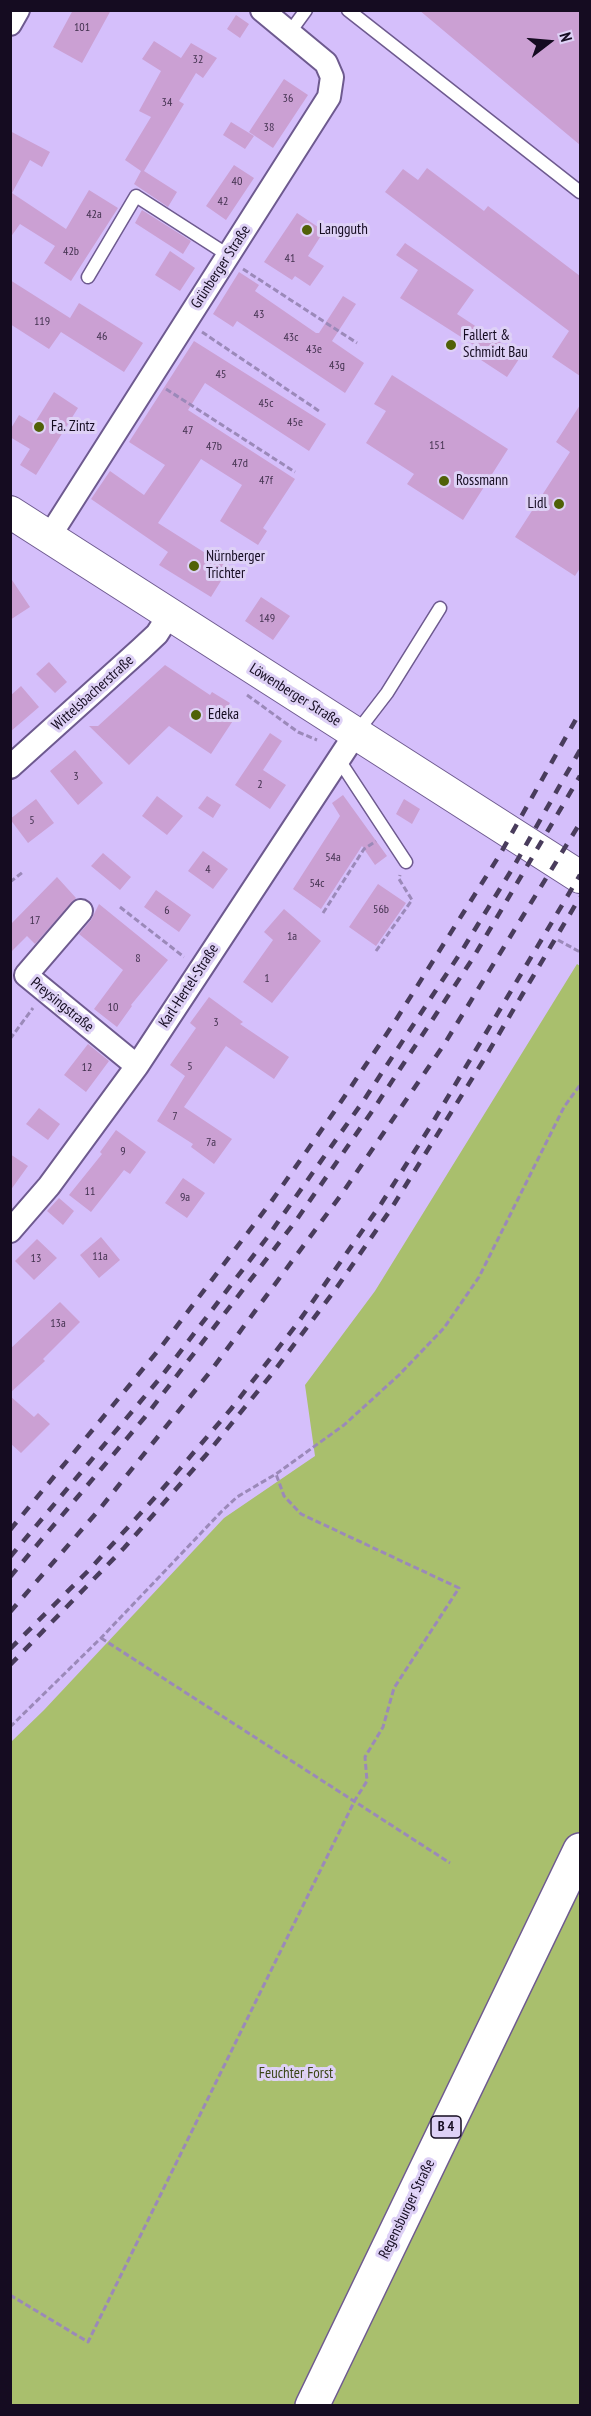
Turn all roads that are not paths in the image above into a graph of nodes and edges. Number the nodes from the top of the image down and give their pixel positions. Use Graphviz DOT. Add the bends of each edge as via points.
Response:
graph roads {
  1 [pos="18,10"];
  2 [pos="262,10"];
  3 [pos="306,10"];
  4 [pos="348,10"];
  5 [pos="10,24"];
  6 [pos="290,32"];
  7 [pos="580,192"];
  8 [pos="227,257"];
  9 [pos="88,277"];
  10 [pos="10,512"];
  11 [pos="49,537"];
  12 [pos="440,608"];
  13 [pos="170,615"];
  14 [pos="356,733"];
  15 [pos="339,760"];
  16 [pos="10,767"];
  17 [pos="406,862"];
  18 [pos="580,877"];
  19 [pos="81,911"];
  20 [pos="136,1066"];
  21 [pos="10,1231"];
  22 [pos="580,1850"];
  23 [pos="580,1896"];
  24 [pos="312,2406"];
  25 [pos="335,2406"];
  1 -- 5 [label="street"];
  2 -- 6 [label="street, Grünberger Straße"];
  3 -- 6 [label="lane"];
  4 -- 7 [label="lane"];
  6 -- 8 [label="street, Grünberger Straße" via="326,63 332,77 329,96"];
  8 -- 9 [label="lane" via="136,196"];
  8 -- 11 [label="street, Grünberger Straße"];
  10 -- 11 [label="street, Löwenberger Straße"];
  11 -- 13 [label="street, Löwenberger Straße"];
  12 -- 14 [label="lane" via="387,693"];
  13 -- 14 [label="street, Löwenberger Straße"];
  13 -- 16 [label="street, Wittelsbacherstraße" via="141,650"];
  14 -- 15 [label="street, Karl-Hertel-Straße"];
  14 -- 18 [label="street, Löwenberger Straße"];
  15 -- 17 [label="lane"];
  15 -- 20 [label="street, Karl-Hertel-Straße"];
  19 -- 20 [label="street, Preysingstraße" via="26,975"];
  20 -- 21 [label="street, Karl-Hertel-Straße" via="49,1186"];
  22 -- 24 [label="main road, Regensburger Straße / B 4"];
  23 -- 25 [label="main road, Regensburger Straße / B 4"];
}
